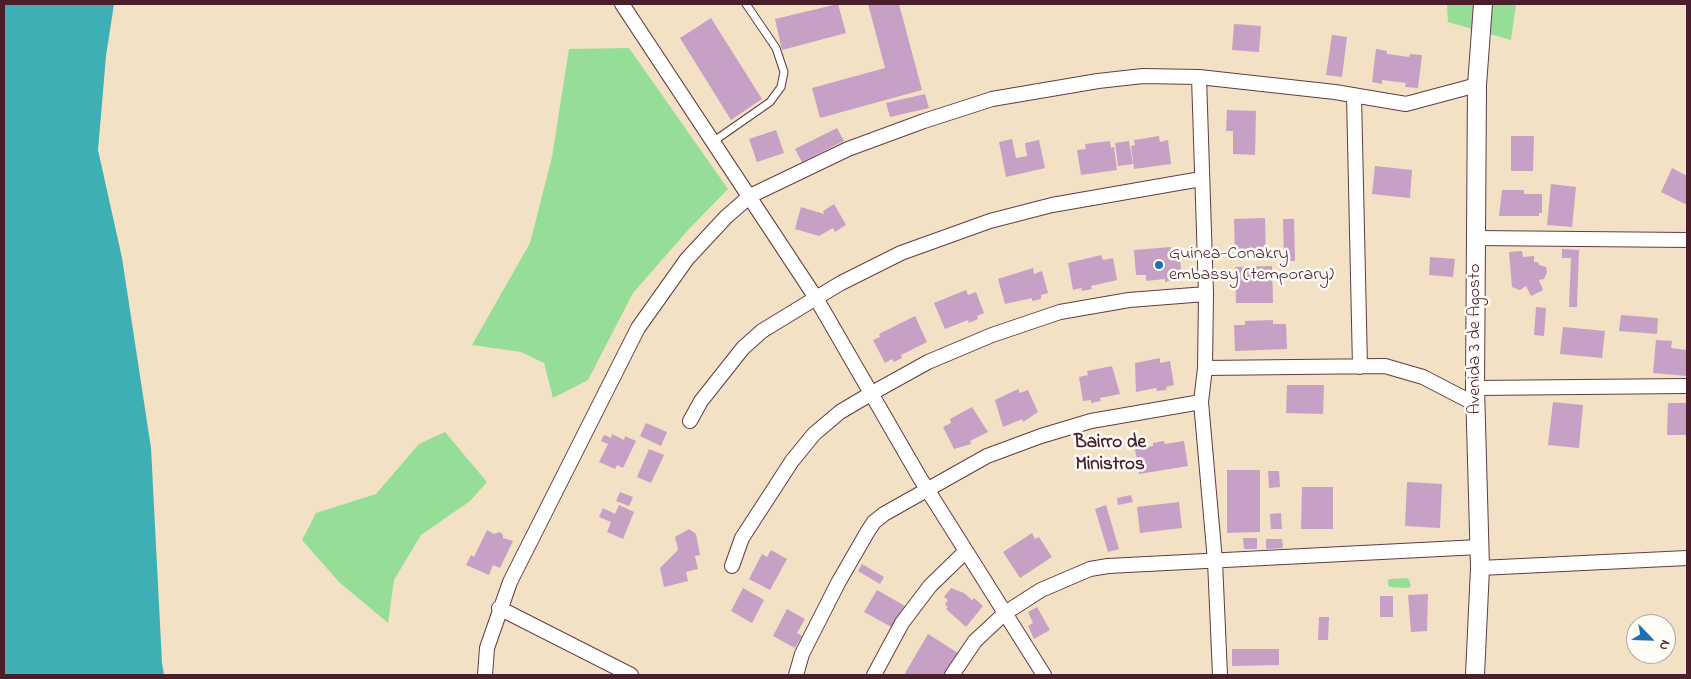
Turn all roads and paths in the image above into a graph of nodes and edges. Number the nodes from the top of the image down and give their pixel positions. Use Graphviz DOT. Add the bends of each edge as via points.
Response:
graph roads {
  1 [pos="622,4"];
  2 [pos="746,4"];
  3 [pos="1483,4"];
  4 [pos="1199,77"];
  5 [pos="1477,85"];
  6 [pos="1354,95"];
  7 [pos="714,141"];
  8 [pos="1201,179"];
  9 [pos="750,196"];
  10 [pos="1476,238"];
  11 [pos="1687,240"];
  12 [pos="1206,294"];
  13 [pos="816,298"];
  14 [pos="1360,367"];
  15 [pos="1205,368"];
  16 [pos="1687,386"];
  17 [pos="872,393"];
  18 [pos="1475,396"];
  19 [pos="1201,402"];
  20 [pos="690,420"];
  21 [pos="928,490"];
  22 [pos="1479,547"];
  23 [pos="966,550"];
  24 [pos="1687,558"];
  25 [pos="1214,561"];
  26 [pos="732,566"];
  27 [pos="1480,568"];
  28 [pos="499,608"];
  29 [pos="1005,612"];
  30 [pos="486,675"];
  31 [pos="631,675"];
  32 [pos="796,675"];
  33 [pos="874,675"];
  34 [pos="952,675"];
  35 [pos="1044,675"];
  36 [pos="1220,675"];
  37 [pos="1475,675"];
  1 -- 7 [label="street"];
  2 -- 7 [label="lane" via="776,48 784,72 781,87 770,102"];
  3 -- 5 [label="street, Avenida 3 de Agosto"];
  4 -- 6 [label="street"];
  4 -- 8 [label="street"];
  4 -- 9 [label="street" via="1142,76 992,99 848,149"];
  5 -- 6 [label="street" via="1406,104"];
  5 -- 10 [label="street, Avenida 3 de Agosto"];
  6 -- 14 [label="street"];
  7 -- 9 [label="street"];
  8 -- 12 [label="street"];
  8 -- 13 [label="street" via="1052,205 990,221 900,254"];
  9 -- 13 [label="street"];
  9 -- 28 [label="street" via="687,259 638,328"];
  10 -- 11 [label="street"];
  10 -- 18 [label="street, Avenida 3 de Agosto"];
  12 -- 15 [label="street"];
  12 -- 17 [label="street" via="1129,300 1060,312 992,335 928,362"];
  13 -- 17 [label="street"];
  13 -- 20 [label="street" via="762,330 697,406"];
  14 -- 15 [label="street"];
  14 -- 18 [label="street" via="1385,366"];
  15 -- 19 [label="street"];
  16 -- 18 [label="street"];
  17 -- 21 [label="street"];
  17 -- 26 [label="street" via="840,412 814,434 742,538"];
  18 -- 22 [label="street, Avenida 3 de Agosto"];
  19 -- 21 [label="street" via="1091,422 1041,436 987,456"];
  19 -- 25 [label="street"];
  21 -- 23 [label="street"];
  21 -- 32 [label="street" via="874,522 834,591 802,654"];
  22 -- 25 [label="street"];
  22 -- 27 [label="street, Avenida 3 de Agosto"];
  23 -- 29 [label="street"];
  23 -- 33 [label="street" via="924,593 902,623"];
  24 -- 27 [label="street"];
  25 -- 29 [label="street" via="1090,569 1040,590"];
  25 -- 36 [label="street"];
  27 -- 37 [label="street, Avenida 3 de Agosto"];
  28 -- 30 [label="street" via="487,648"];
  28 -- 31 [label="street"];
  29 -- 34 [label="street" via="976,641"];
  29 -- 35 [label="street"];
}
